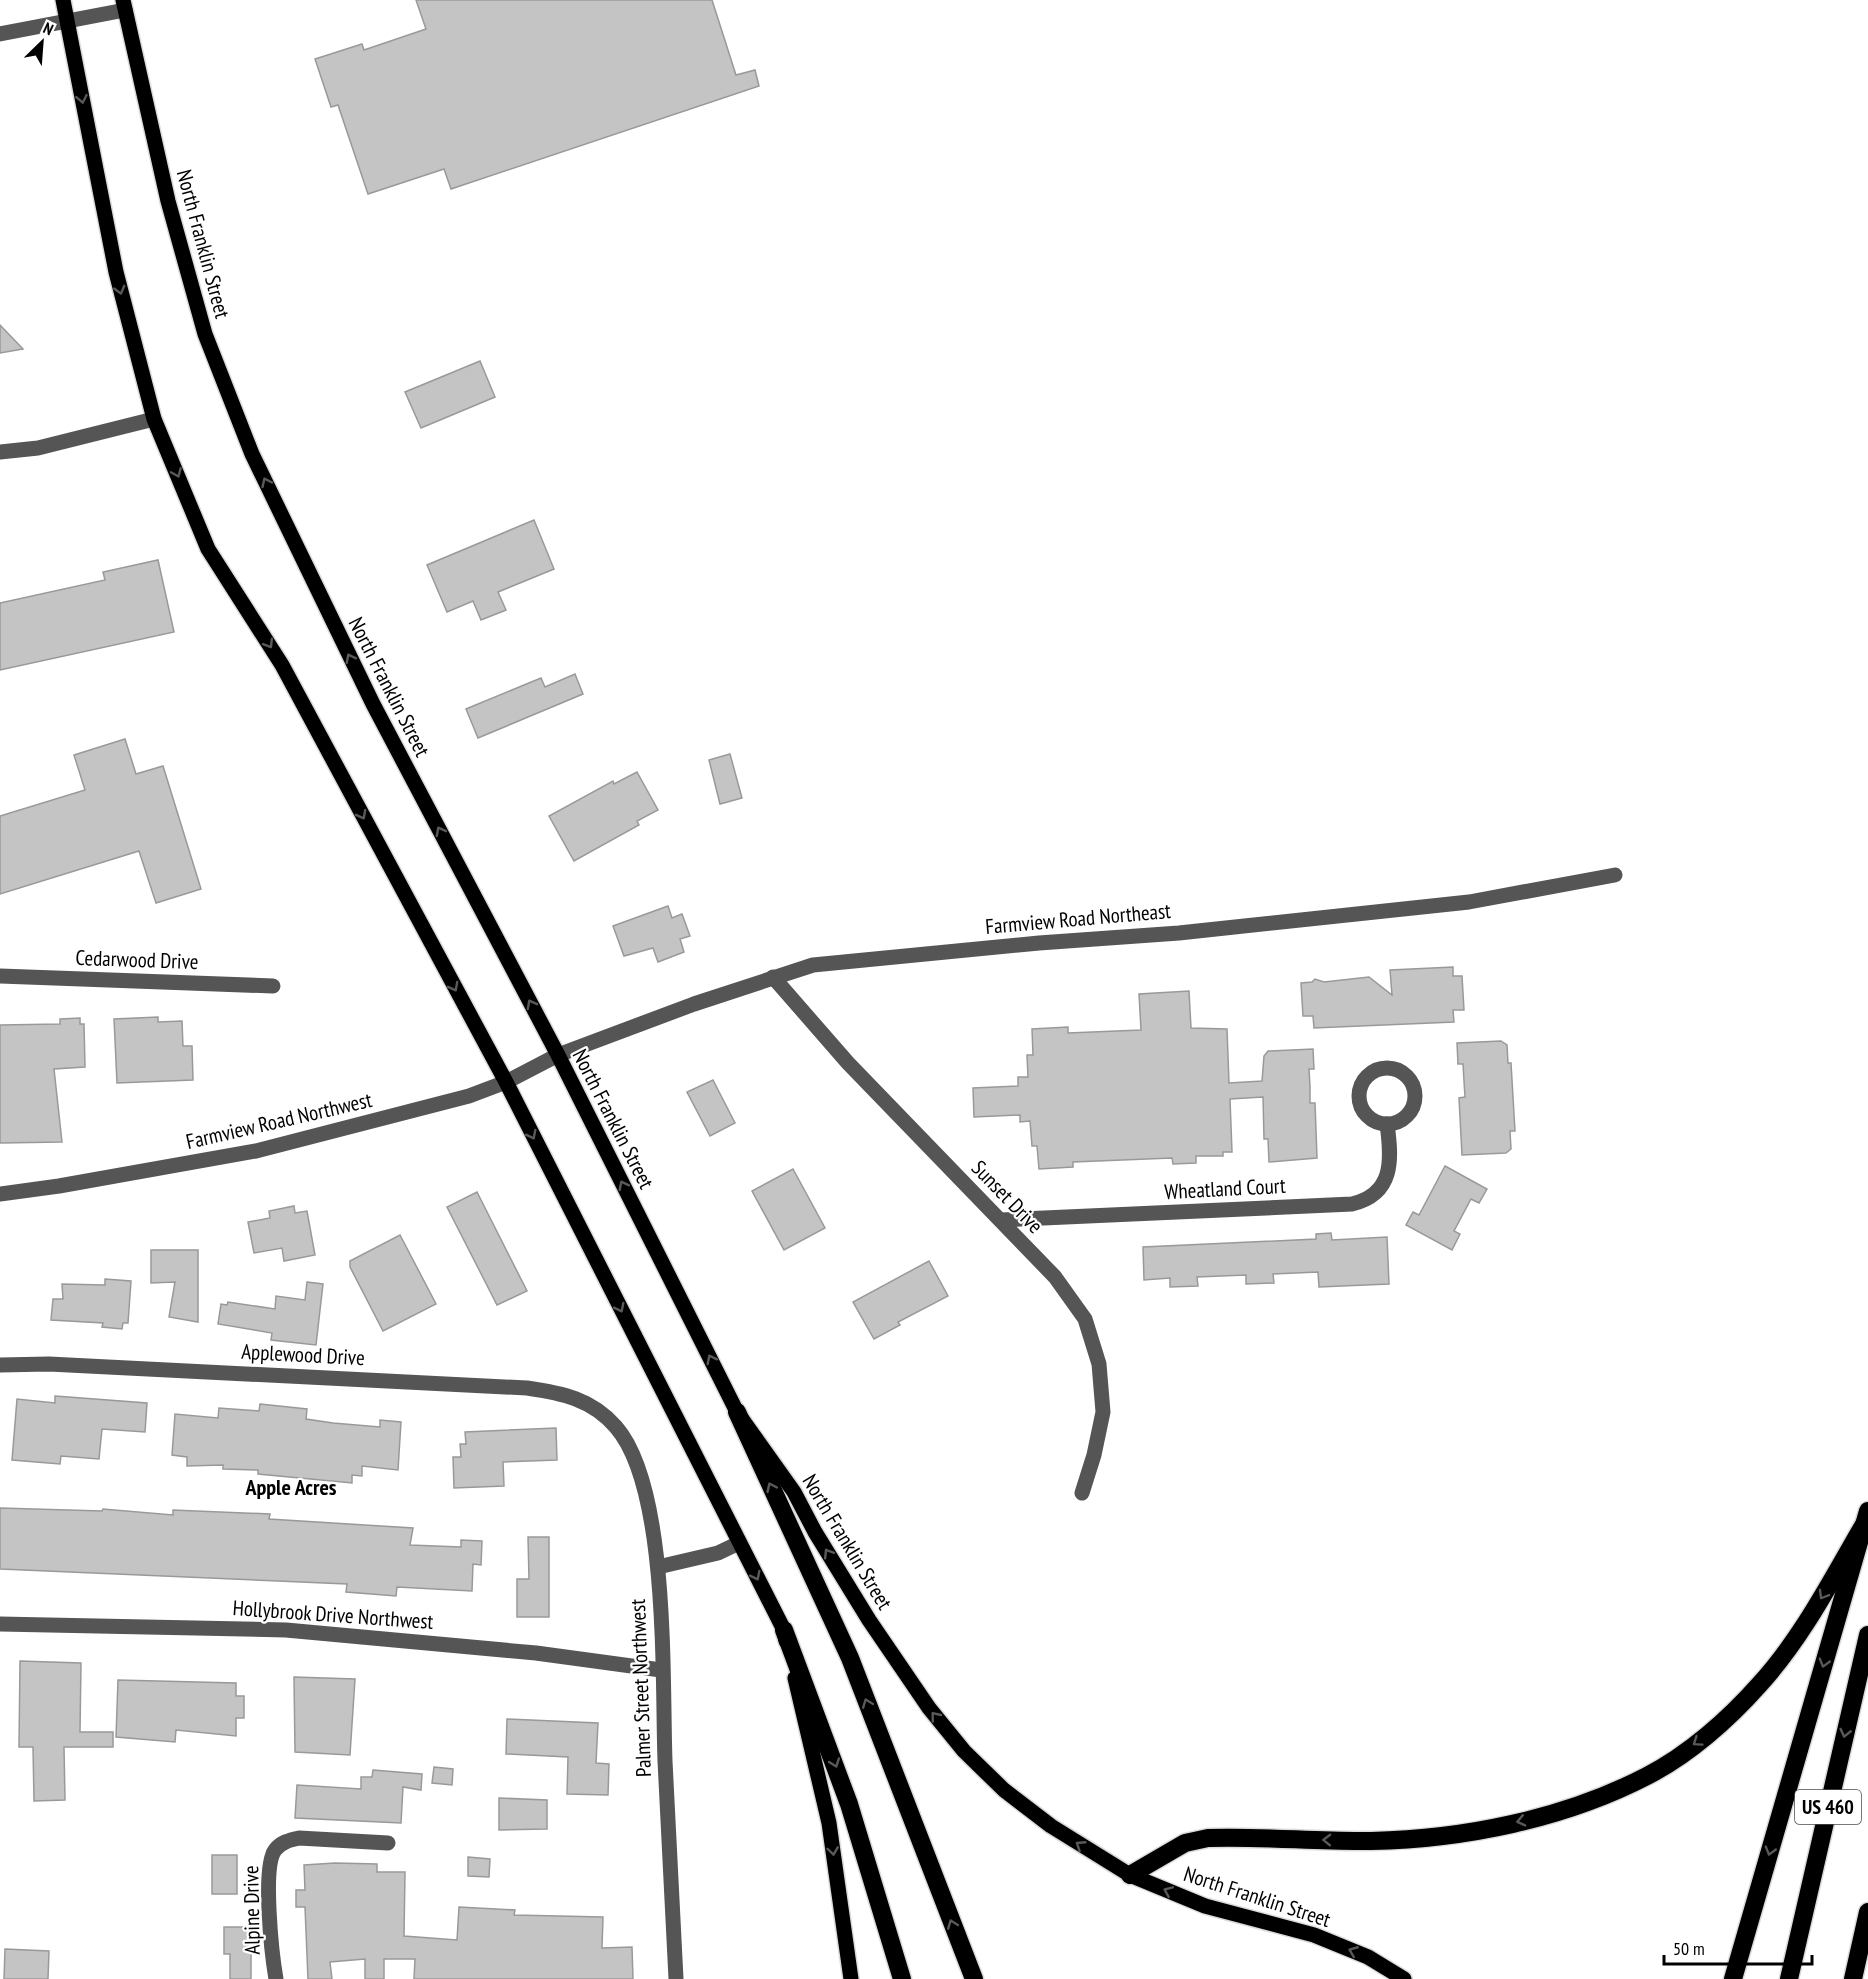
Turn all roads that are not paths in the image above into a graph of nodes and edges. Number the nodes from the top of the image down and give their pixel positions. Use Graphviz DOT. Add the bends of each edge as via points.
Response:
graph roads {
  1 [pos="63,0"];
  2 [pos="124,5"];
  3 [pos="67,21"];
  4 [pos="0,34"];
  5 [pos="154,419"];
  6 [pos="0,452"];
  7 [pos="1615,875"];
  8 [pos="0,976"];
  9 [pos="773,977"];
  10 [pos="273,986"];
  11 [pos="558,1055"];
  12 [pos="506,1082"];
  13 [pos="1387,1124"];
  14 [pos="0,1194"];
  15 [pos="1001,1220"];
  16 [pos="0,1365"];
  17 [pos="599,1410"];
  18 [pos="737,1412"];
  19 [pos="1082,1493"];
  20 [pos="1866,1518"];
  21 [pos="739,1543"];
  22 [pos="658,1567"];
  23 [pos="0,1624"];
  24 [pos="784,1630"];
  25 [pos="1868,1635"];
  26 [pos="661,1670"];
  27 [pos="388,1843"];
  28 [pos="1130,1875"];
  29 [pos="1868,1912"];
  30 [pos="276,1979"];
  31 [pos="676,1979"];
  32 [pos="851,1979"];
  33 [pos="902,1979"];
  34 [pos="974,1979"];
  35 [pos="1404,1979"];
  36 [pos="1733,1979"];
  37 [pos="1789,1979"];
  38 [pos="1853,1979"];
  1 -- 3 [label="main road"];
  2 -- 3 [label="street"];
  11 -- 2 [label="main road, North Franklin Street, one-way" via="373,704 252,454 205,334 168,201"];
  3 -- 4 [label="street"];
  3 -- 5 [label="main road, one-way" via="116,273"];
  5 -- 6 [label="street" via="38,448"];
  5 -- 12 [label="main road, one-way" via="208,549 282,665"];
  7 -- 9 [label="street, Farmview Road Northeast" via="1469,902 1179,933 813,965"];
  8 -- 10 [label="street, Cedarwood Drive"];
  9 -- 11 [label="street, Farmview Road Northeast"];
  9 -- 15 [label="street, Sunset Drive" via="848,1063"];
  11 -- 12 [label="street, Farmview Road Northwest"];
  18 -- 11 [label="main road, North Franklin Street, one-way"];
  12 -- 14 [label="street, Farmview Road Northwest" via="469,1096 256,1151"];
  12 -- 21 [label="main road, one-way"];
  13 -- 15 [label="street, Wheatland Court" via="1389,1169 1369,1200 1352,1204"];
  15 -- 19 [label="street, Sunset Drive" via="1073,1302 1085,1319 1096,1353 1103,1412"];
  16 -- 17 [label="street, Applewood Drive" via="49,1364 527,1388 579,1398"];
  17 -- 22 [label="street, Palmer Street Northwest" via="617,1427 642,1478"];
  28 -- 18 [label="main road, North Franklin Street, one-way" via="1051,1826 1004,1790 964,1751 885,1645 794,1492"];
  34 -- 18 [label="highway, one-way" via="850,1658"];
  20 -- 28 [label="highway, one-way" via="1807,1623 1759,1685 1704,1738 1648,1776 1525,1821 1459,1833 1372,1841 1208,1838 1185,1843"];
  20 -- 36 [label="highway, one-way"];
  21 -- 22 [label="street" via="718,1553"];
  21 -- 24 [label="main road, one-way"];
  22 -- 26 [label="street, Palmer Street Northwest"];
  23 -- 26 [label="street, Hollybrook Drive Northwest" via="286,1630 536,1653"];
  24 -- 32 [label="main road, one-way" via="829,1823"];
  24 -- 33 [label="highway, one-way" via="849,1804"];
  25 -- 37 [label="highway, US 460, one-way"];
  26 -- 31 [label="street, Palmer Street Northwest"];
  27 -- 30 [label="street, Alpine Drive" via="299,1838 285,1841 274,1851 269,1864 270,1944"];
  35 -- 28 [label="main road, North Franklin Street, one-way" via="1368,1957 1314,1935 1205,1906"];
  29 -- 38 [label="highway"];
}
